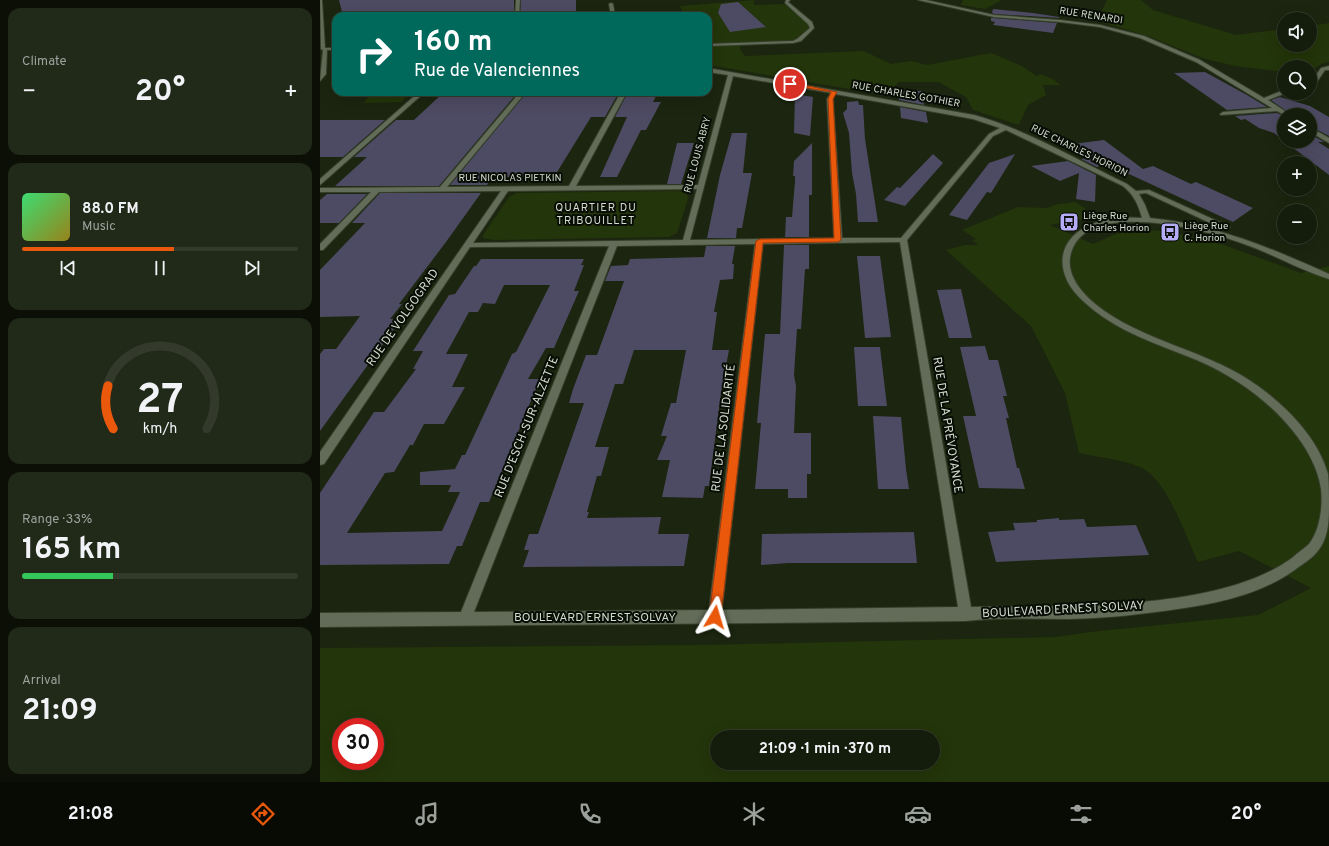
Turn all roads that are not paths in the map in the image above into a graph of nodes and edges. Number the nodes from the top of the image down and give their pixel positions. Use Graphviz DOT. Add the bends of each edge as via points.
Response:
graph roads {
  1 [pos="320,0"];
  2 [pos="518,0"];
  3 [pos="788,0"];
  4 [pos="920,0"];
  5 [pos="611,4"];
  6 [pos="517,12"];
  7 [pos="612,12"];
  8 [pos="712,45"];
  9 [pos="322,49"];
  10 [pos="1329,68"];
  11 [pos="712,71"];
  12 [pos="731,74"];
  13 [pos="1317,78"];
  14 [pos="320,79"];
  15 [pos="834,92"];
  16 [pos="1277,95"];
  17 [pos="418,96"];
  18 [pos="520,96"];
  19 [pos="622,96"];
  20 [pos="1264,100"];
  21 [pos="1277,108"];
  22 [pos="1277,109"];
  23 [pos="1223,114"];
  24 [pos="1005,128"];
  25 [pos="1317,133"];
  26 [pos="1329,141"];
  27 [pos="320,183"];
  28 [pos="700,187"];
  29 [pos="571,188"];
  30 [pos="442,189"];
  31 [pos="506,189"];
  32 [pos="320,190"];
  33 [pos="377,190"];
  34 [pos="1135,193"];
  35 [pos="1147,221"];
  36 [pos="1226,227"];
  37 [pos="838,240"];
  38 [pos="903,240"];
  39 [pos="760,241"];
  40 [pos="686,242"];
  41 [pos="614,244"];
  42 [pos="469,245"];
  43 [pos="320,248"];
  44 [pos="1329,277"];
  45 [pos="320,462"];
  46 [pos="966,614"];
  47 [pos="715,617"];
  48 [pos="465,619"];
  49 [pos="320,620"];
  1 -- 9 [label="street"];
  2 -- 6 [label="street"];
  3 -- 8 [label="street" via="786,2 810,23 812,28 799,40"];
  4 -- 20 [label="street, RUE RENARDI" via="994,16 1060,21 1123,31 1198,61"];
  5 -- 7 [label="street"];
  9 -- 14 [label="street" via="323,74"];
  10 -- 13 [label="street" via="1323,69"];
  11 -- 12 [label="street, RUE CHARLES GOTHIER"];
  12 -- 15 [label="street, RUE CHARLES GOTHIER"];
  12 -- 28 [label="street, RUE LOUIS ABRY"];
  15 -- 24 [label="street, RUE CHARLES GOTHIER" via="974,117"];
  15 -- 37 [label="street" via="830,99"];
  16 -- 20 [label="street"];
  17 -- 27 [label="street"];
  18 -- 30 [label="street"];
  19 -- 29 [label="street"];
  20 -- 21 [label="street, RUE RENARDI"];
  22 -- 23 [label="street"];
  24 -- 34 [label="street, RUE CHARLES HORION" via="1126,185"];
  24 -- 38 [label="street" via="991,135"];
  25 -- 26 [label="street"];
  28 -- 29 [label="street, RUE NICOLAS PIETKIN"];
  28 -- 40 [label="street, RUE LOUIS ABRY"];
  29 -- 31 [label="street, RUE NICOLAS PIETKIN"];
  30 -- 31 [label="street, RUE NICOLAS PIETKIN"];
  30 -- 33 [label="street, RUE NICOLAS PIETKIN"];
  31 -- 42 [label="street, RUE DE VOLGOGRAD"];
  32 -- 33 [label="street, RUE NICOLAS PIETKIN"];
  33 -- 43 [label="street"];
  34 -- 35 [label="street, RUE CHARLES HORION" via="1141,200"];
  34 -- 36 [label="street" via="1147,191"];
  35 -- 44 [label="street, BOULEVARD ERNEST SOLVAY" via="1204,229 1236,238"];
  35 -- 46 [label="street, BOULEVARD ERNEST SOLVAY" via="1109,221 1086,230 1072,242 1066,254 1068,276 1075,288 1098,310 1135,332 1195,355 1241,378 1277,407 1294,425 1310,444 1326,486 1327,508 1324,525 1315,546 1298,563 1274,577 1246,588 1213,596 1125,609"];
  37 -- 38 [label="street"];
  37 -- 39 [label="street"];
  38 -- 46 [label="street, RUE DE LA PRÉVOYANCE"];
  39 -- 40 [label="street"];
  39 -- 47 [label="street, RUE DE LA SOLIDARITÉ"];
  40 -- 41 [label="street"];
  41 -- 42 [label="street"];
  41 -- 48 [label="street, RUE D'ESCH-SUR-ALZETTE"];
  42 -- 45 [label="street, RUE DE VOLGOGRAD"];
  46 -- 47 [label="street, BOULEVARD ERNEST SOLVAY"];
  47 -- 48 [label="street, BOULEVARD ERNEST SOLVAY"];
  48 -- 49 [label="street, BOULEVARD ERNEST SOLVAY"];
}
